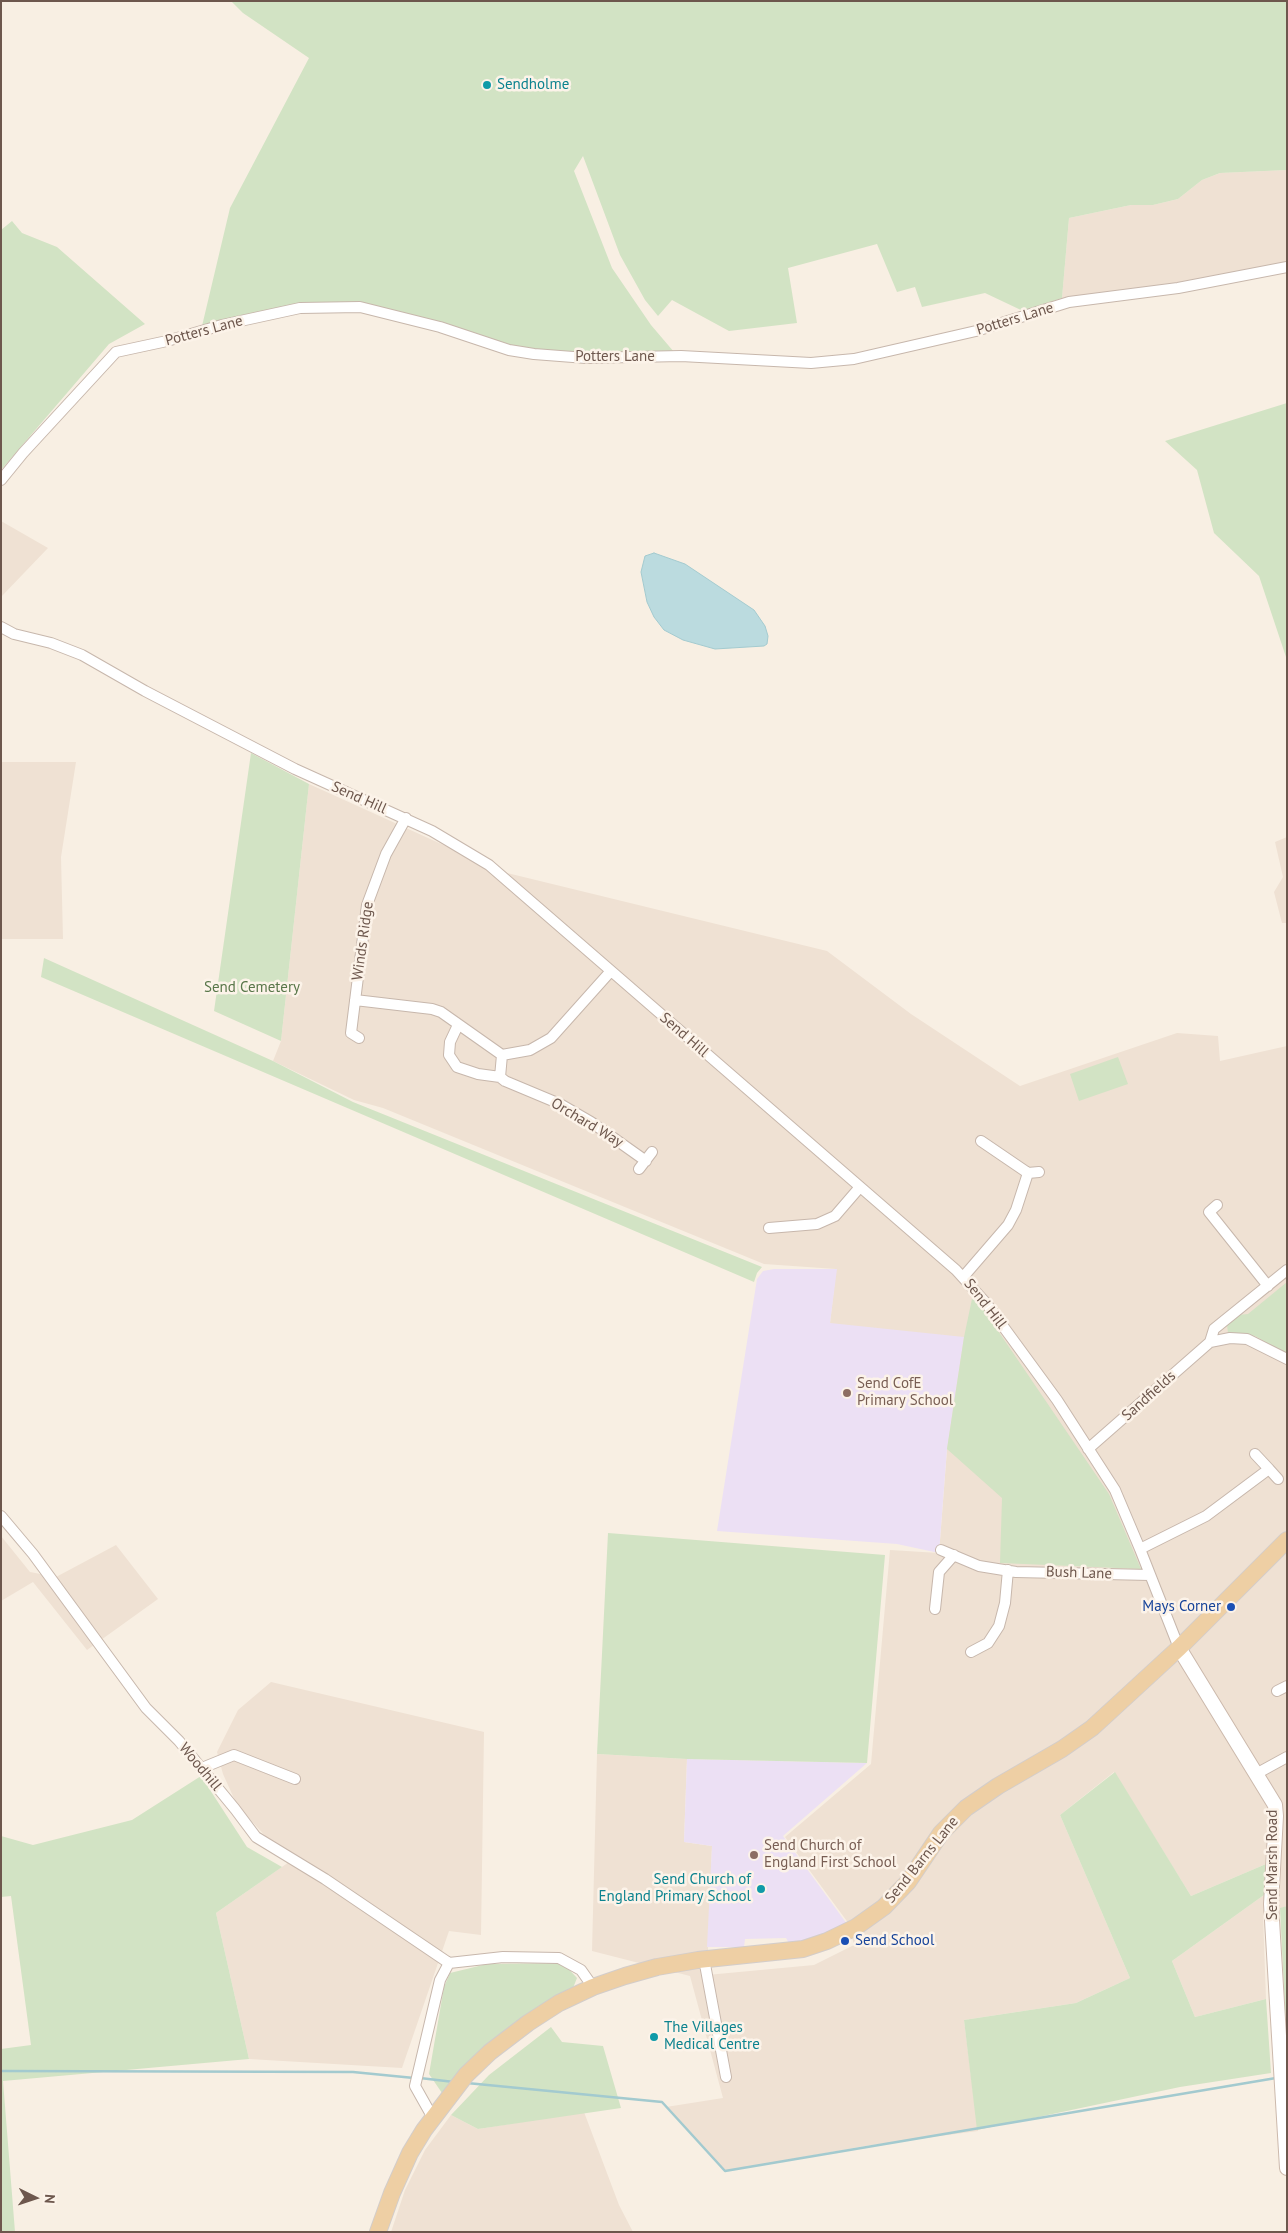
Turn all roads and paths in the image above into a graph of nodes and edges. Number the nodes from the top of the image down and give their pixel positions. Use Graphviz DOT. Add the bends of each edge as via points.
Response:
graph roads {
  1 [pos="1287,267"];
  2 [pos="1,480"];
  3 [pos="1,627"];
  4 [pos="406,818"];
  5 [pos="610,972"];
  6 [pos="355,1000"];
  7 [pos="458,1025"];
  8 [pos="359,1038"];
  9 [pos="502,1055"];
  10 [pos="500,1077"];
  11 [pos="981,1142"];
  12 [pos="646,1161"];
  13 [pos="1039,1172"];
  14 [pos="1028,1173"];
  15 [pos="860,1188"];
  16 [pos="1217,1205"];
  17 [pos="769,1228"];
  18 [pos="1287,1270"];
  19 [pos="971,1272"];
  20 [pos="1268,1286"];
  21 [pos="1210,1342"];
  22 [pos="1287,1359"];
  23 [pos="1088,1449"];
  24 [pos="1255,1454"];
  25 [pos="1269,1469"];
  26 [pos="1278,1479"];
  27 [pos="1,1516"];
  28 [pos="1286,1542"];
  29 [pos="1140,1549"];
  30 [pos="941,1550"];
  31 [pos="954,1555"];
  32 [pos="1008,1570"];
  33 [pos="1150,1575"];
  34 [pos="935,1609"];
  35 [pos="1179,1648"];
  36 [pos="971,1652"];
  37 [pos="1287,1686"];
  38 [pos="1277,1691"];
  39 [pos="1287,1757"];
  40 [pos="202,1768"];
  41 [pos="1256,1774"];
  42 [pos="295,1779"];
  43 [pos="704,1959"];
  44 [pos="449,1963"];
  45 [pos="593,1987"];
  46 [pos="726,2077"];
  47 [pos="433,2118"];
  48 [pos="1287,2168"];
  49 [pos="378,2232"];
  1 -- 2 [label="street, Potters Lane" via="1178,288 1069,302 976,331 854,360 811,363 681,356 586,358 534,354 509,350 440,327 360,307 300,308 116,352"];
  3 -- 4 [label="street, Send Hill" via="82,655 295,769"];
  4 -- 5 [label="street, Send Hill" via="488,865"];
  4 -- 6 [label="street, Winds Ridge" via="386,854 366,905"];
  5 -- 9 [label="street" via="550,1038 530,1050"];
  5 -- 15 [label="street, Send Hill"];
  6 -- 7 [label="street" via="432,1009"];
  6 -- 8 [label="street, Winds Ridge" via="351,1033"];
  7 -- 9 [label="street"];
  7 -- 10 [label="street, Orchard Way" via="450,1042 449,1055 457,1067"];
  9 -- 10 [label="street"];
  10 -- 12 [label="street, Orchard Way" via="560,1104"];
  11 -- 14 [label="street"];
  13 -- 14 [label="street"];
  14 -- 19 [label="street" via="1008,1225"];
  15 -- 17 [label="street" via="835,1216 817,1224"];
  15 -- 19 [label="street, Send Hill"];
  16 -- 20 [label="street" via="1205,1216"];
  18 -- 20 [label="street, Sandfields"];
  19 -- 23 [label="street, Send Hill"];
  20 -- 21 [label="street, Sandfields" via="1214,1329"];
  21 -- 22 [label="street" via="1247,1339"];
  21 -- 23 [label="street, Sandfields"];
  23 -- 29 [label="street, Send Hill" via="1115,1490"];
  24 -- 25 [label="street"];
  25 -- 26 [label="street"];
  25 -- 29 [label="street" via="1206,1516"];
  27 -- 40 [label="street, Woodhill" via="34,1554 146,1708"];
  28 -- 35 [label="main road, Send Barns Lane"];
  29 -- 33 [label="street, Send Hill"];
  30 -- 31 [label="street, Bush Lane"];
  31 -- 32 [label="street, Bush Lane" via="979,1566"];
  31 -- 34 [label="street" via="940,1572"];
  32 -- 33 [label="street, Bush Lane"];
  32 -- 36 [label="street" via="999,1626 988,1643"];
  33 -- 35 [label="street, Send Hill"];
  35 -- 41 [label="main road, Send Marsh Road"];
  35 -- 43 [label="main road, Send Barns Lane" via="1092,1728 966,1808 941,1833 908,1882 884,1907 856,1927 803,1948"];
  37 -- 38 [label="street"];
  39 -- 41 [label="street"];
  40 -- 42 [label="street" via="234,1755"];
  40 -- 44 [label="street, Woodhill" via="256,1838 325,1879"];
  41 -- 48 [label="main road, Send Marsh Road" via="1275,1805 1276,1816 1271,1904"];
  43 -- 45 [label="main road, Send Barns Lane" via="656,1967"];
  43 -- 46 [label="street"];
  44 -- 45 [label="street" via="503,1957 558,1958 581,1970"];
  44 -- 47 [label="street" via="440,1980 416,2084"];
  45 -- 47 [label="main road, Send Barns Lane" via="559,2003 490,2052 460,2082"];
  47 -- 49 [label="main road, Send Barns Lane" via="410,2153"];
}
